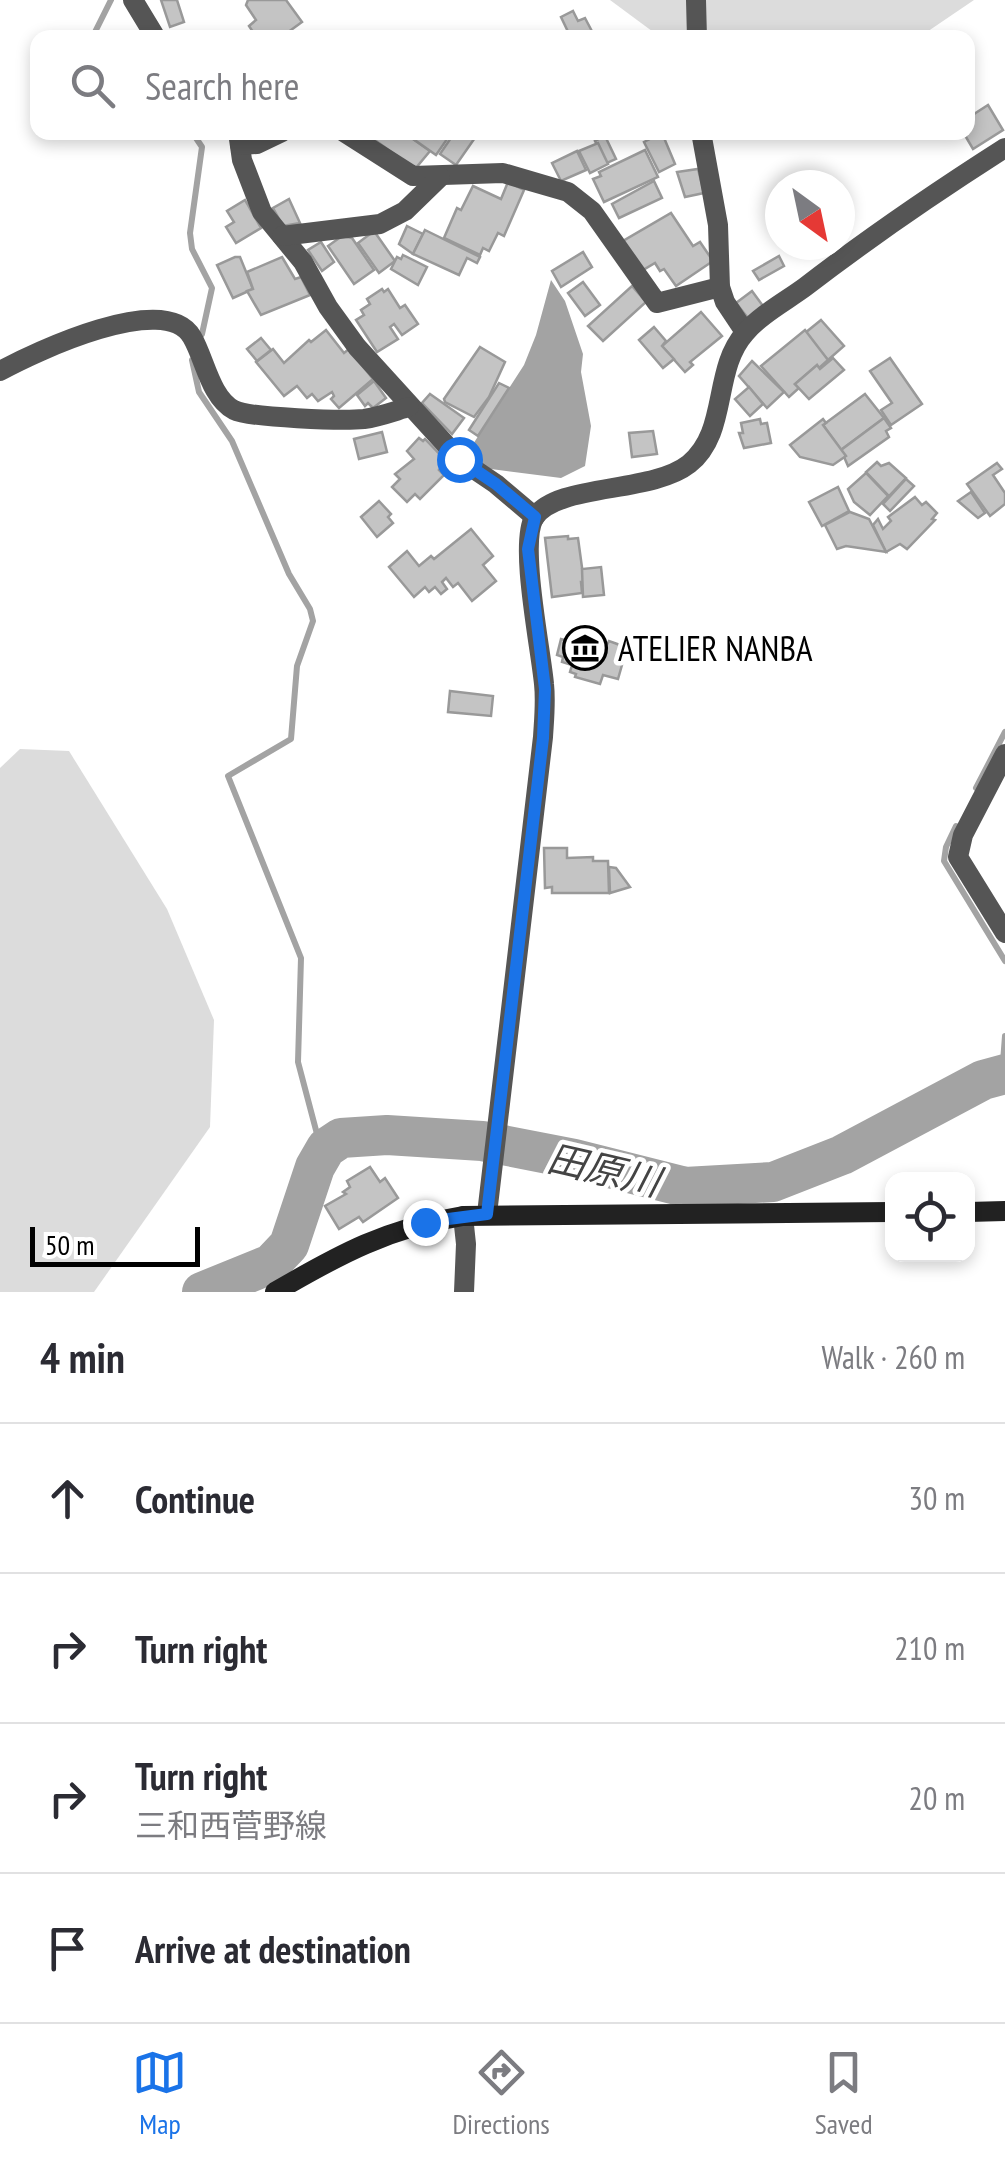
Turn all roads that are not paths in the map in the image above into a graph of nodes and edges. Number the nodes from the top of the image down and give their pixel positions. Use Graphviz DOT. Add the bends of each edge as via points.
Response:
graph roads {
  1 [pos="134,0"];
  2 [pos="696,0"];
  3 [pos="151,30"];
  4 [pos="697,30"];
  5 [pos="239,140"];
  6 [pos="357,140"];
  7 [pos="702,140"];
  8 [pos="1005,148"];
  9 [pos="440,177"];
  10 [pos="282,236"];
  11 [pos="720,287"];
  12 [pos="746,332"];
  13 [pos="0,371"];
  14 [pos="409,407"];
  15 [pos="535,517"];
  16 [pos="1005,754"];
  17 [pos="1005,933"];
  18 [pos="885,1212"];
  19 [pos="975,1212"];
  20 [pos="1005,1212"];
  21 [pos="487,1214"];
  22 [pos="463,1216"];
  23 [pos="275,1292"];
  24 [pos="464,1292"];
  1 -- 3 [label="street"];
  2 -- 4 [label="street"];
  5 -- 10 [label="street" via="262,212"];
  6 -- 9 [label="street" via="413,176"];
  7 -- 11 [label="street" via="718,225"];
  8 -- 12 [label="street" via="896,217"];
  9 -- 10 [label="street" via="405,211 380,224"];
  9 -- 11 [label="street" via="503,173 568,192 592,211 657,303"];
  10 -- 14 [label="street" via="357,347"];
  11 -- 12 [label="street"];
  12 -- 15 [label="street" via="728,366 713,428 691,463 660,481 575,496"];
  13 -- 14 [label="street" via="130,321 165,320 190,332 220,397 235,410 364,419"];
  14 -- 15 [label="street" via="459,459"];
  15 -- 21 [label="street" via="528,549 545,689 543,738"];
  16 -- 17 [label="street" via="958,857"];
  18 -- 21 [label="main road"];
  19 -- 20 [label="main road"];
  21 -- 22 [label="main road"];
  22 -- 23 [label="main road" via="368,1241"];
  22 -- 24 [label="street"];
}
